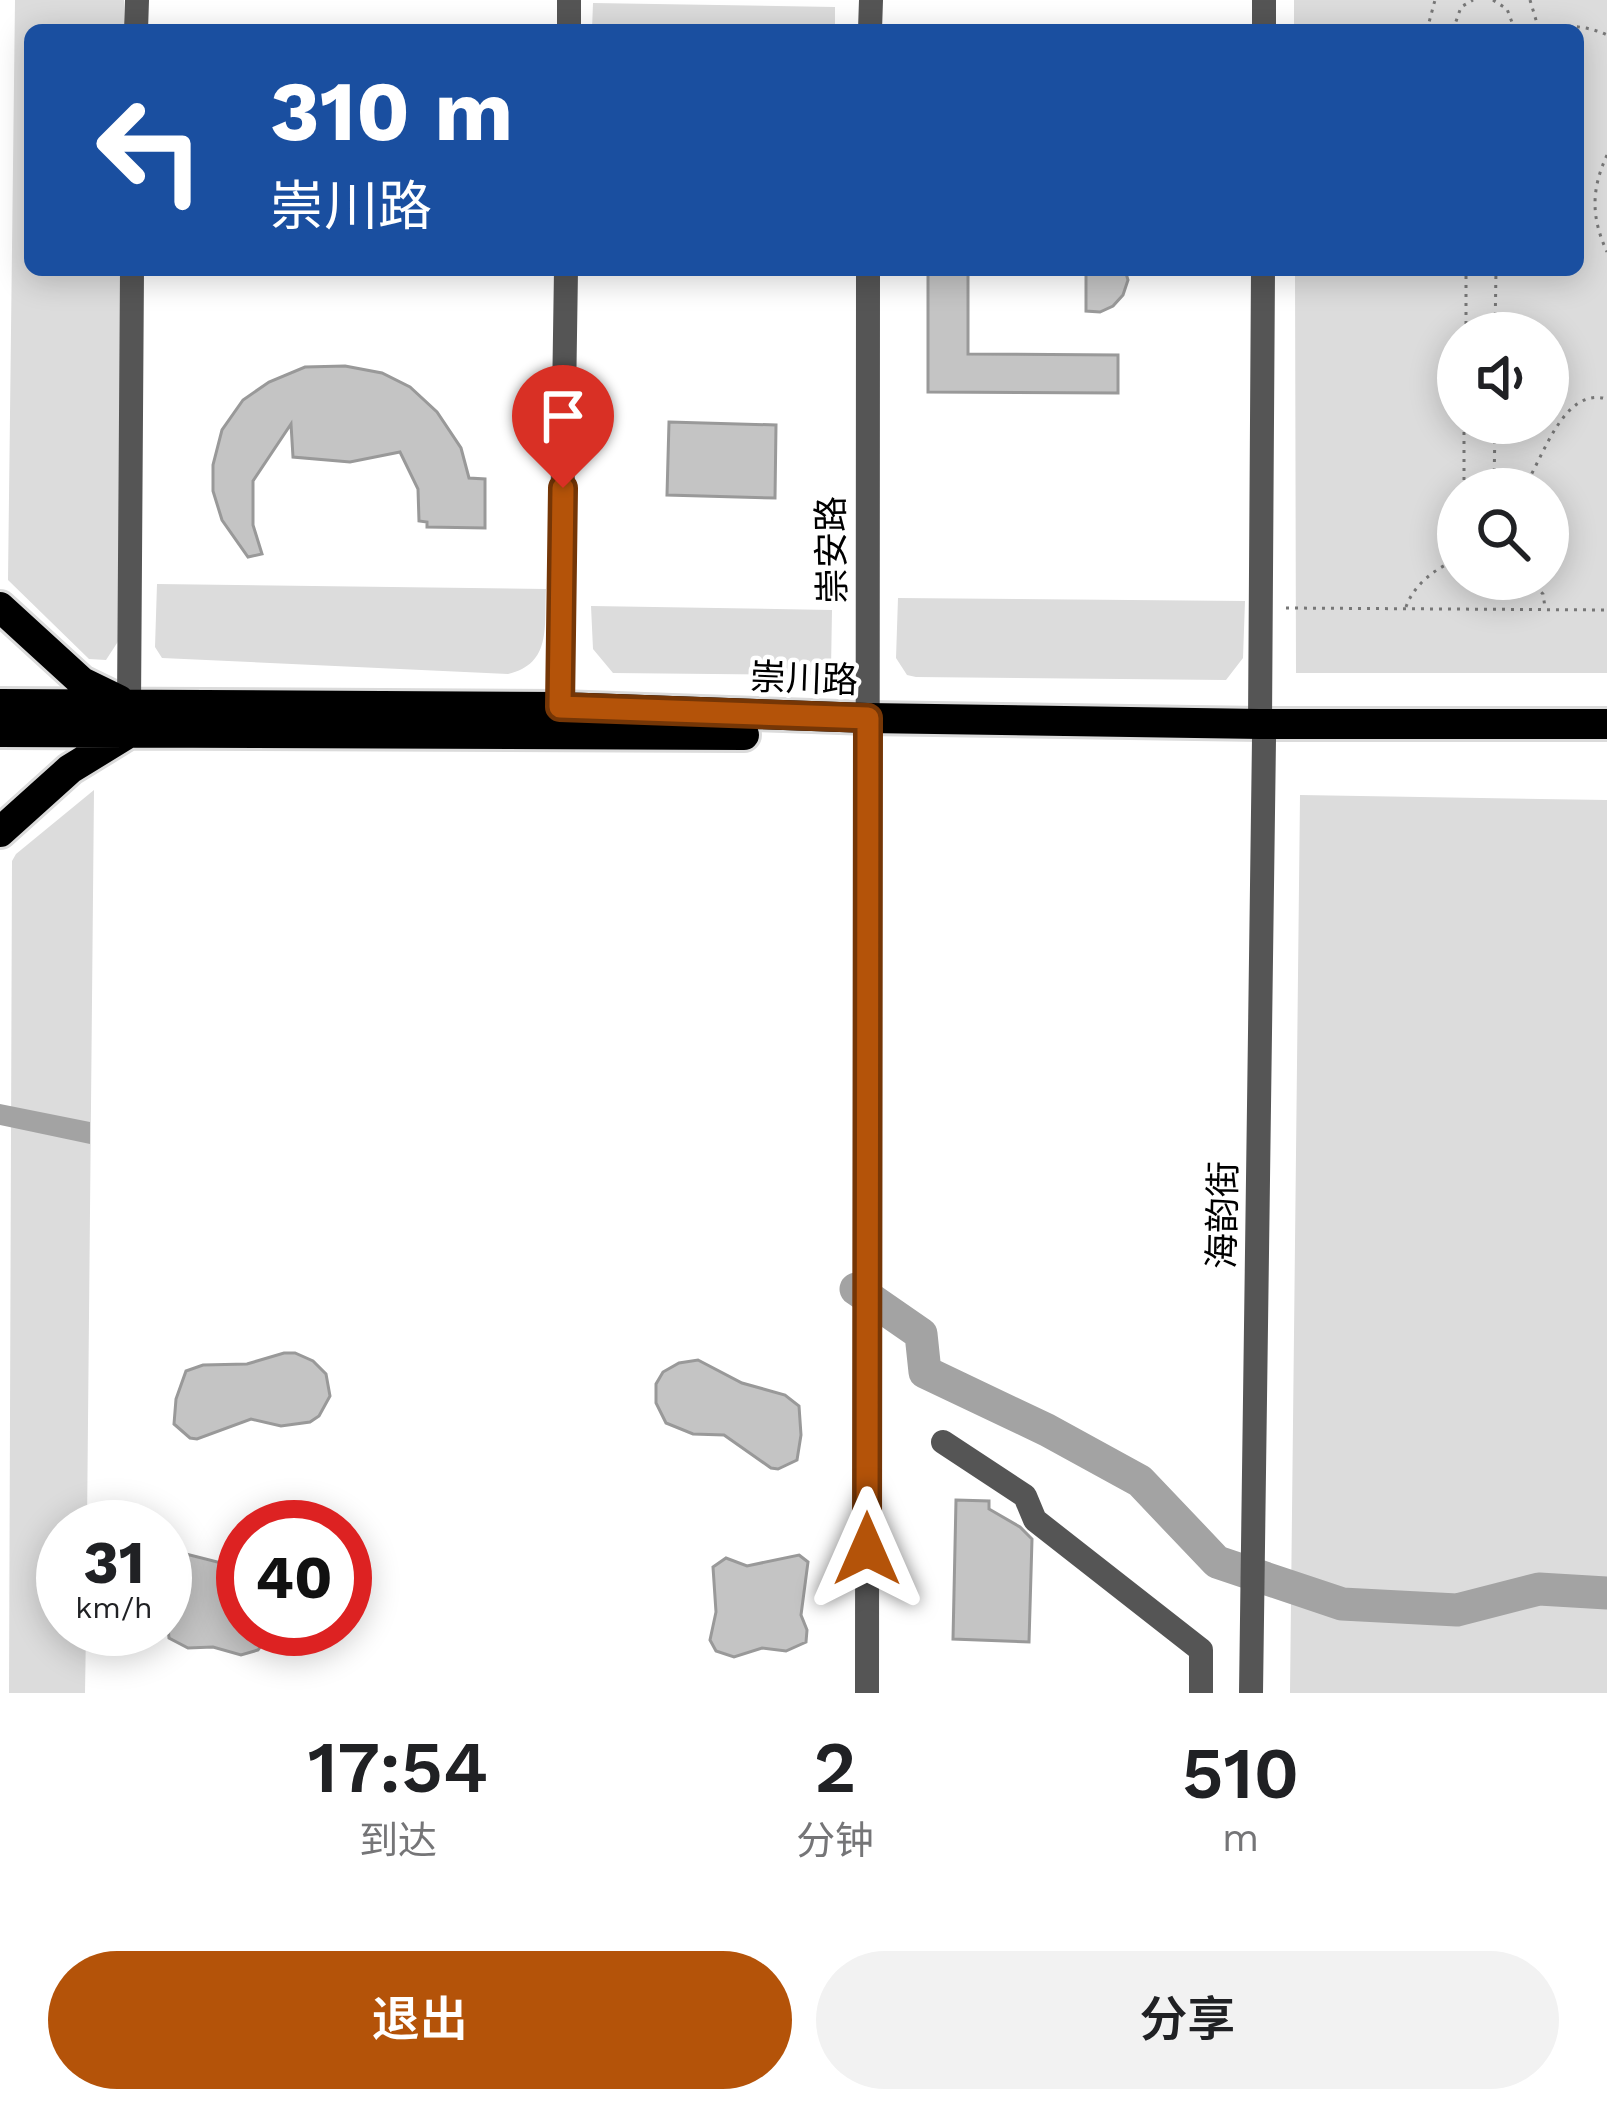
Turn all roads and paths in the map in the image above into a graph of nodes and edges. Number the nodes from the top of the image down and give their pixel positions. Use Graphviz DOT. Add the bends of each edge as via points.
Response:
graph roads {
  1 [pos="1607,155"];
  2 [pos="1607,251"];
  3 [pos="132,276"];
  4 [pos="566,276"];
  5 [pos="868,276"];
  6 [pos="1263,276"];
  7 [pos="1466,276"];
  8 [pos="1496,276"];
  9 [pos="1466,312"];
  10 [pos="1496,312"];
  11 [pos="1607,398"];
  12 [pos="1535,468"];
  13 [pos="1437,570"];
  14 [pos="1544,600"];
  15 [pos="0,608"];
  16 [pos="1286,608"];
  17 [pos="1405,609"];
  18 [pos="1546,610"];
  19 [pos="1607,610"];
  20 [pos="0,704"];
  21 [pos="128,719"];
  22 [pos="559,721"];
  23 [pos="1607,724"];
  24 [pos="868,727"];
  25 [pos="1262,731"];
  26 [pos="0,732"];
  27 [pos="1607,743"];
  28 [pos="0,832"];
  29 [pos="943,1442"];
  30 [pos="867,1693"];
  31 [pos="1201,1693"];
  32 [pos="1251,1693"];
  1 -- 2 [label="path" via="1593,202"];
  3 -- 21 [label="street"];
  4 -- 22 [label="street"];
  5 -- 24 [label="street, 崇安路"];
  6 -- 25 [label="street, 海韵街"];
  7 -- 9 [label="path"];
  8 -- 10 [label="path"];
  11 -- 12 [label="path" via="1579,399"];
  13 -- 17 [label="path"];
  14 -- 18 [label="path"];
  15 -- 21 [label="main road"];
  16 -- 17 [label="path"];
  17 -- 18 [label="path"];
  18 -- 19 [label="path"];
  20 -- 21 [label="main road, 崇川路"];
  21 -- 22 [label="main road, 崇川路"];
  21 -- 26 [label="main road, 崇川路"];
  21 -- 28 [label="main road"];
  22 -- 24 [label="main road, 崇川路"];
  23 -- 25 [label="main road, 崇川路"];
  24 -- 25 [label="main road, 崇川路"];
  24 -- 30 [label="street, 崇安路"];
  25 -- 27 [label="main road, 崇川路"];
  25 -- 32 [label="street, 海韵街"];
  29 -- 31 [label="street" via="1025,1496 1035,1520 1201,1650"];
}
